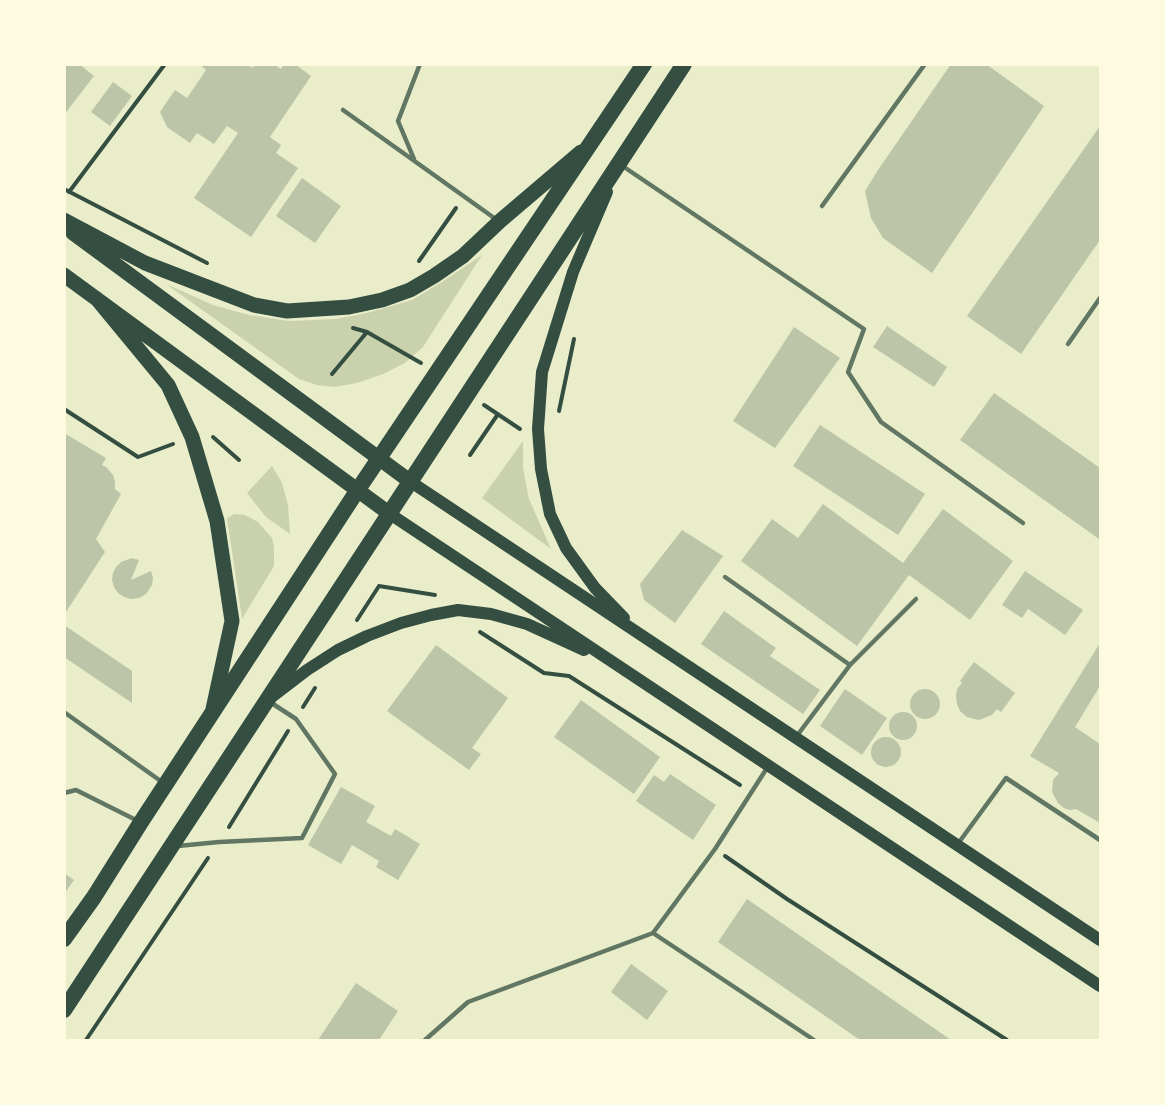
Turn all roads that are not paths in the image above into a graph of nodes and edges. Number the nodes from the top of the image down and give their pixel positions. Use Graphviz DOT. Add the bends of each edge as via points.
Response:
graph roads {
  1 [pos="420,64"];
  2 [pos="644,64"];
  3 [pos="684,64"];
  4 [pos="925,64"];
  5 [pos="343,110"];
  6 [pos="590,145"];
  7 [pos="416,161"];
  8 [pos="619,164"];
  9 [pos="822,206"];
  10 [pos="64,220"];
  11 [pos="500,221"];
  12 [pos="64,226"];
  13 [pos="64,275"];
  14 [pos="1101,298"];
  15 [pos="97,299"];
  16 [pos="1068,344"];
  17 [pos="380,459"];
  18 [pos="411,482"];
  19 [pos="357,491"];
  20 [pos="390,514"];
  21 [pos="1023,523"];
  22 [pos="724,577"];
  23 [pos="916,599"];
  24 [pos="642,636"];
  25 [pos="850,664"];
  26 [pos="620,667"];
  27 [pos="268,700"];
  28 [pos="64,712"];
  29 [pos="211,716"];
  30 [pos="796,738"];
  31 [pos="769,766"];
  32 [pos="166,785"];
  33 [pos="64,793"];
  34 [pos="141,822"];
  35 [pos="1101,840"];
  36 [pos="957,844"];
  37 [pos="172,846"];
  38 [pos="653,933"];
  39 [pos="64,939"];
  40 [pos="1101,940"];
  41 [pos="1101,986"];
  42 [pos="64,1010"];
  43 [pos="425,1041"];
  44 [pos="814,1041"];
  1 -- 7 [label="lane" via="398,121"];
  2 -- 6 [label="highway"];
  3 -- 8 [label="highway"];
  4 -- 9 [label="lane"];
  5 -- 7 [label="lane"];
  6 -- 11 [label="main road"];
  6 -- 17 [label="highway"];
  7 -- 11 [label="lane"];
  8 -- 18 [label="highway"];
  8 -- 21 [label="lane" via="864,329 848,372 881,422"];
  8 -- 24 [label="main road" via="569,283 542,372 538,429 550,514 566,548 596,588"];
  10 -- 11 [label="main road" via="145,262 254,306 287,311 350,307 410,290 463,256"];
  12 -- 17 [label="main road"];
  13 -- 15 [label="main road"];
  14 -- 16 [label="lane"];
  15 -- 19 [label="main road"];
  15 -- 29 [label="main road" via="168,385 192,437 217,521 232,621"];
  17 -- 18 [label="main road"];
  17 -- 19 [label="highway"];
  18 -- 20 [label="highway"];
  18 -- 24 [label="main road"];
  19 -- 20 [label="main road"];
  19 -- 29 [label="highway"];
  20 -- 26 [label="main road"];
  20 -- 27 [label="highway"];
  22 -- 25 [label="lane"];
  23 -- 25 [label="lane"];
  24 -- 30 [label="main road"];
  25 -- 30 [label="lane"];
  26 -- 27 [label="main road" via="527,624 458,610 401,623 367,636 307,670"];
  26 -- 31 [label="main road"];
  27 -- 37 [label="highway"];
  27 -- 37 [label="lane" via="296,718 335,774 302,838"];
  28 -- 32 [label="lane"];
  29 -- 32 [label="highway"];
  30 -- 36 [label="main road"];
  31 -- 38 [label="lane"];
  31 -- 41 [label="main road"];
  32 -- 34 [label="highway"];
  33 -- 34 [label="lane" via="76,790"];
  34 -- 39 [label="highway"];
  35 -- 36 [label="lane" via="1005,778"];
  36 -- 40 [label="main road"];
  37 -- 42 [label="highway"];
  38 -- 43 [label="lane" via="468,1002"];
  38 -- 44 [label="lane"];
}
